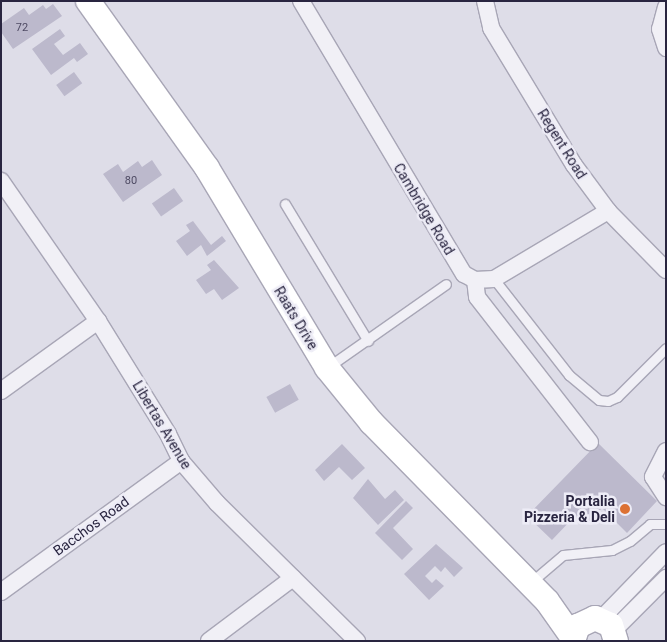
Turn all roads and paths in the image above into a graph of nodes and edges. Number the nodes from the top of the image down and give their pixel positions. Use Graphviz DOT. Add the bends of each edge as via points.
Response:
graph roads {
  1 [pos="88,1"];
  2 [pos="301,1"];
  3 [pos="485,1"];
  4 [pos="666,7"];
  5 [pos="666,48"];
  6 [pos="1,181"];
  7 [pos="285,204"];
  8 [pos="608,211"];
  9 [pos="666,270"];
  10 [pos="494,279"];
  11 [pos="475,280"];
  12 [pos="446,284"];
  13 [pos="98,321"];
  14 [pos="368,341"];
  15 [pos="666,348"];
  16 [pos="327,368"];
  17 [pos="1,391"];
  18 [pos="590,442"];
  19 [pos="666,451"];
  20 [pos="181,460"];
  21 [pos="666,497"];
  22 [pos="666,524"];
  23 [pos="666,552"];
  24 [pos="293,578"];
  25 [pos="666,578"];
  26 [pos="530,583"];
  27 [pos="1,592"];
  28 [pos="547,601"];
  29 [pos="605,627"];
  30 [pos="573,640"];
  31 [pos="209,641"];
  32 [pos="356,641"];
  1 -- 16 [label="street, Raats Drive" via="207,168"];
  2 -- 11 [label="street, Cambridge Road" via="456,263 464,274"];
  3 -- 8 [label="street, Regent Road" via="487,19 496,36 574,165"];
  4 -- 5 [label="street" via="660,29"];
  6 -- 13 [label="street, Libertas Avenue"];
  7 -- 14 [label="lane"];
  8 -- 9 [label="street, Regent Road"];
  8 -- 10 [label="street"];
  10 -- 11 [label="street"];
  10 -- 15 [label="lane" via="568,375 599,400 617,397"];
  11 -- 18 [label="street" via="477,297"];
  12 -- 14 [label="lane"];
  13 -- 17 [label="street"];
  13 -- 20 [label="street, Libertas Avenue"];
  14 -- 16 [label="lane"];
  16 -- 26 [label="street, Raats Drive" via="371,422"];
  19 -- 21 [label="street" via="654,477"];
  20 -- 24 [label="street, Libertas Avenue" via="217,503"];
  20 -- 27 [label="street, Bacchos Road"];
  22 -- 26 [label="lane" via="650,524 630,541 612,550 563,555"];
  23 -- 29 [label="street"];
  24 -- 31 [label="street"];
  24 -- 32 [label="street, Libertas Avenue"];
  25 -- 29 [label="street"];
  26 -- 28 [label="street, Raats Drive"];
  28 -- 29 [label="street, Raats Drive"];
  28 -- 30 [label="street, Raats Drive"];
  29 -- 30 [label="street" via="578,626"];
}
